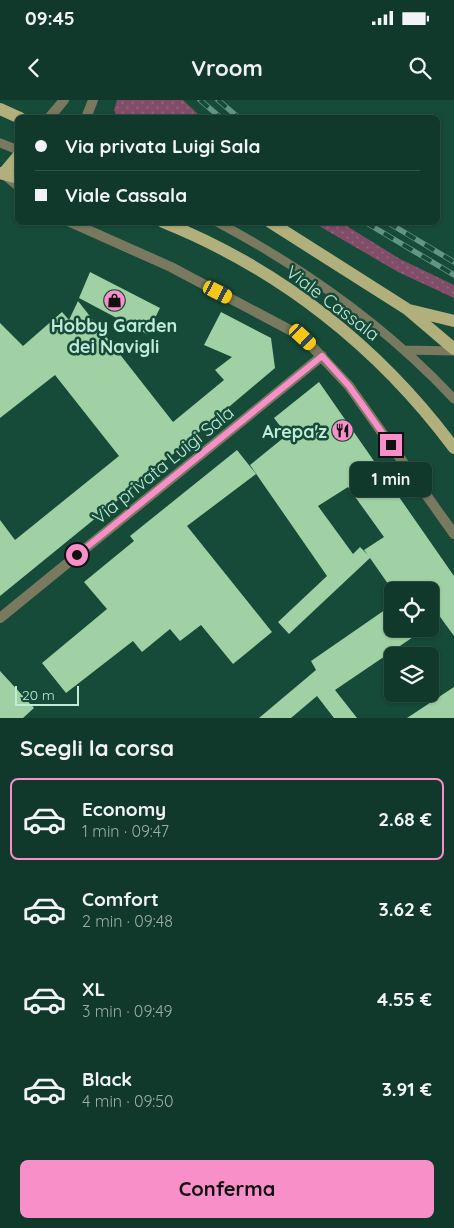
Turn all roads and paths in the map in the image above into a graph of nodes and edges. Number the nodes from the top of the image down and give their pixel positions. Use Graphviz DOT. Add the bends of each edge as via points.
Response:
graph roads {
  1 [pos="64,100"];
  2 [pos="93,100"];
  3 [pos="0,110"];
  4 [pos="52,115"];
  5 [pos="87,115"];
  6 [pos="15,116"];
  7 [pos="0,143"];
  8 [pos="15,149"];
  9 [pos="15,159"];
  10 [pos="1,175"];
  11 [pos="15,177"];
  12 [pos="15,184"];
  13 [pos="77,225"];
  14 [pos="169,225"];
  15 [pos="222,225"];
  16 [pos="275,225"];
  17 [pos="407,309"];
  18 [pos="454,321"];
  19 [pos="404,350"];
  20 [pos="454,350"];
  21 [pos="322,356"];
  22 [pos="454,399"];
  23 [pos="454,448"];
  24 [pos="454,534"];
  25 [pos="0,618"];
  1 -- 4 [label="street"];
  2 -- 5 [label="street"];
  3 -- 6 [label="main road"];
  7 -- 8 [label="lane"];
  9 -- 10 [label="main road"];
  10 -- 11 [label="main road"];
  10 -- 12 [label="street"];
  13 -- 21 [label="street" via="266,316 303,337"];
  14 -- 23 [label="main road, Viale Cassala" via="270,277 325,314 374,355"];
  15 -- 19 [label="lane, Viale Cassala" via="319,283"];
  16 -- 17 [label="main road, Viale Cassala"];
  17 -- 18 [label="main road"];
  17 -- 20 [label="main road, Viale Cassala"];
  19 -- 20 [label="lane, Viale Cassala"];
  19 -- 22 [label="lane, Viale Cassala"];
  21 -- 24 [label="street" via="349,386"];
  21 -- 25 [label="street, Via privata Luigi Sala"];
}
